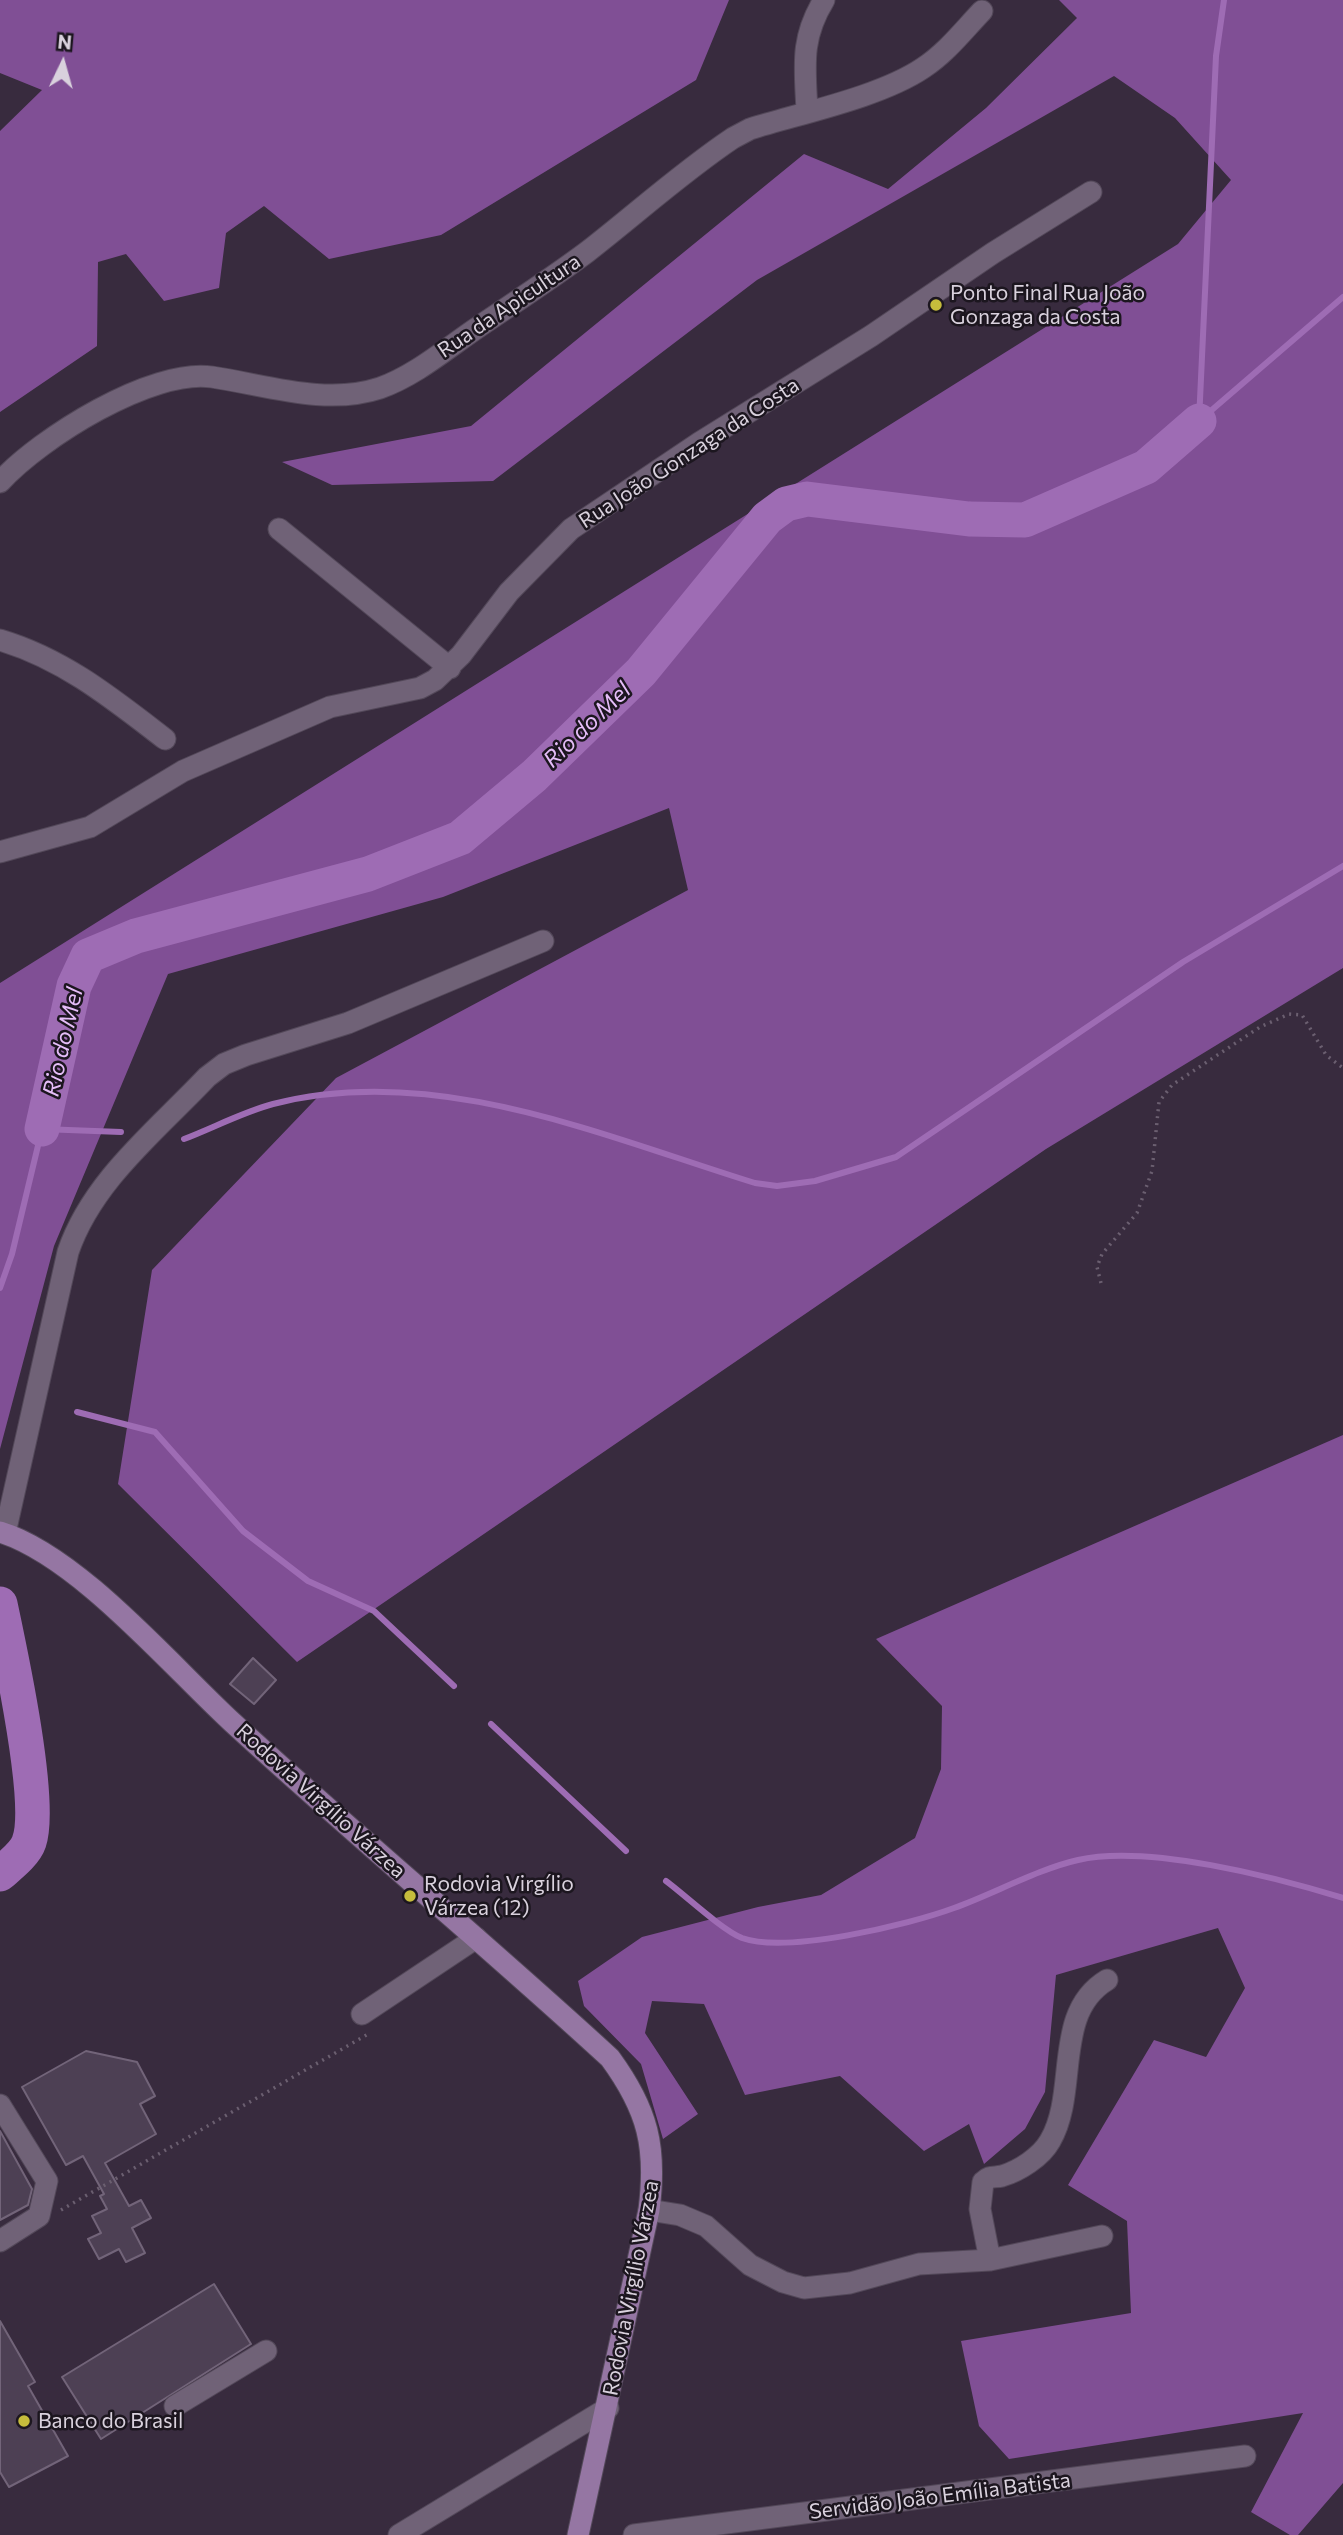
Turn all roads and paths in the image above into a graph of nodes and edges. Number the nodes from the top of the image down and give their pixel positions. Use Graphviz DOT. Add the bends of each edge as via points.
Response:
graph roads {
  1 [pos="824,0"];
  2 [pos="982,11"];
  3 [pos="807,111"];
  4 [pos="1091,192"];
  5 [pos="0,482"];
  6 [pos="279,528"];
  7 [pos="0,640"];
  8 [pos="450,668"];
  9 [pos="165,739"];
  10 [pos="0,852"];
  11 [pos="544,941"];
  12 [pos="1343,1068"];
  13 [pos="1101,1283"];
  14 [pos="3,1533"];
  15 [pos="476,1938"];
  16 [pos="1107,1980"];
  17 [pos="362,2014"];
  18 [pos="380,2028"];
  19 [pos="0,2105"];
  20 [pos="649,2210"];
  21 [pos="39,2216"];
  22 [pos="1102,2236"];
  23 [pos="0,2241"];
  24 [pos="990,2260"];
  25 [pos="266,2351"];
  26 [pos="175,2406"];
  27 [pos="608,2408"];
  28 [pos="1245,2456"];
  29 [pos="399,2535"];
  30 [pos="578,2535"];
  31 [pos="634,2535"];
  1 -- 3 [label="street" via="805,41"];
  2 -- 3 [label="street, Rua da Apicultura" via="921,69"];
  3 -- 5 [label="street, Rua da Apicultura" via="733,138 578,258 388,384 360,392 319,393 212,377 174,378 74,425 27,456"];
  4 -- 8 [label="street, Rua João Gonzaga da Costa" via="571,529 509,592"];
  6 -- 8 [label="street"];
  7 -- 9 [label="street" via="30,649 96,686"];
  8 -- 10 [label="street, Rua João Gonzaga da Costa" via="420,688 338,704 200,763 90,827"];
  11 -- 14 [label="street" via="348,1023 224,1064 93,1197 68,1252"];
  12 -- 13 [label="path" via="1326,1055 1302,1015 1289,1014 1260,1027 1172,1085 1159,1102 1152,1171 1137,1213 1102,1254 1097,1267"];
  14 -- 15 [label="main road, Rodovia Virgílio Várzea" via="33,1547 100,1596 233,1723"];
  15 -- 17 [label="street"];
  15 -- 20 [label="main road, Rodovia Virgílio Várzea" via="610,2058 625,2078 649,2129 653,2156"];
  16 -- 24 [label="street" via="1094,1988 1077,2011 1060,2121 1048,2144 1026,2165 983,2182 980,2209"];
  18 -- 21 [label="path" via="65,2208"];
  19 -- 21 [label="street" via="44,2173 46,2191"];
  20 -- 24 [label="street" via="706,2225 750,2265 804,2288 850,2283 919,2264"];
  20 -- 27 [label="main road, Rodovia Virgílio Várzea"];
  21 -- 23 [label="street"];
  22 -- 24 [label="street"];
  25 -- 26 [label="street"];
  27 -- 29 [label="street"];
  27 -- 30 [label="main road, Rodovia Virgílio Várzea"];
  28 -- 31 [label="street, Servidão João Emília Batista"];
}
